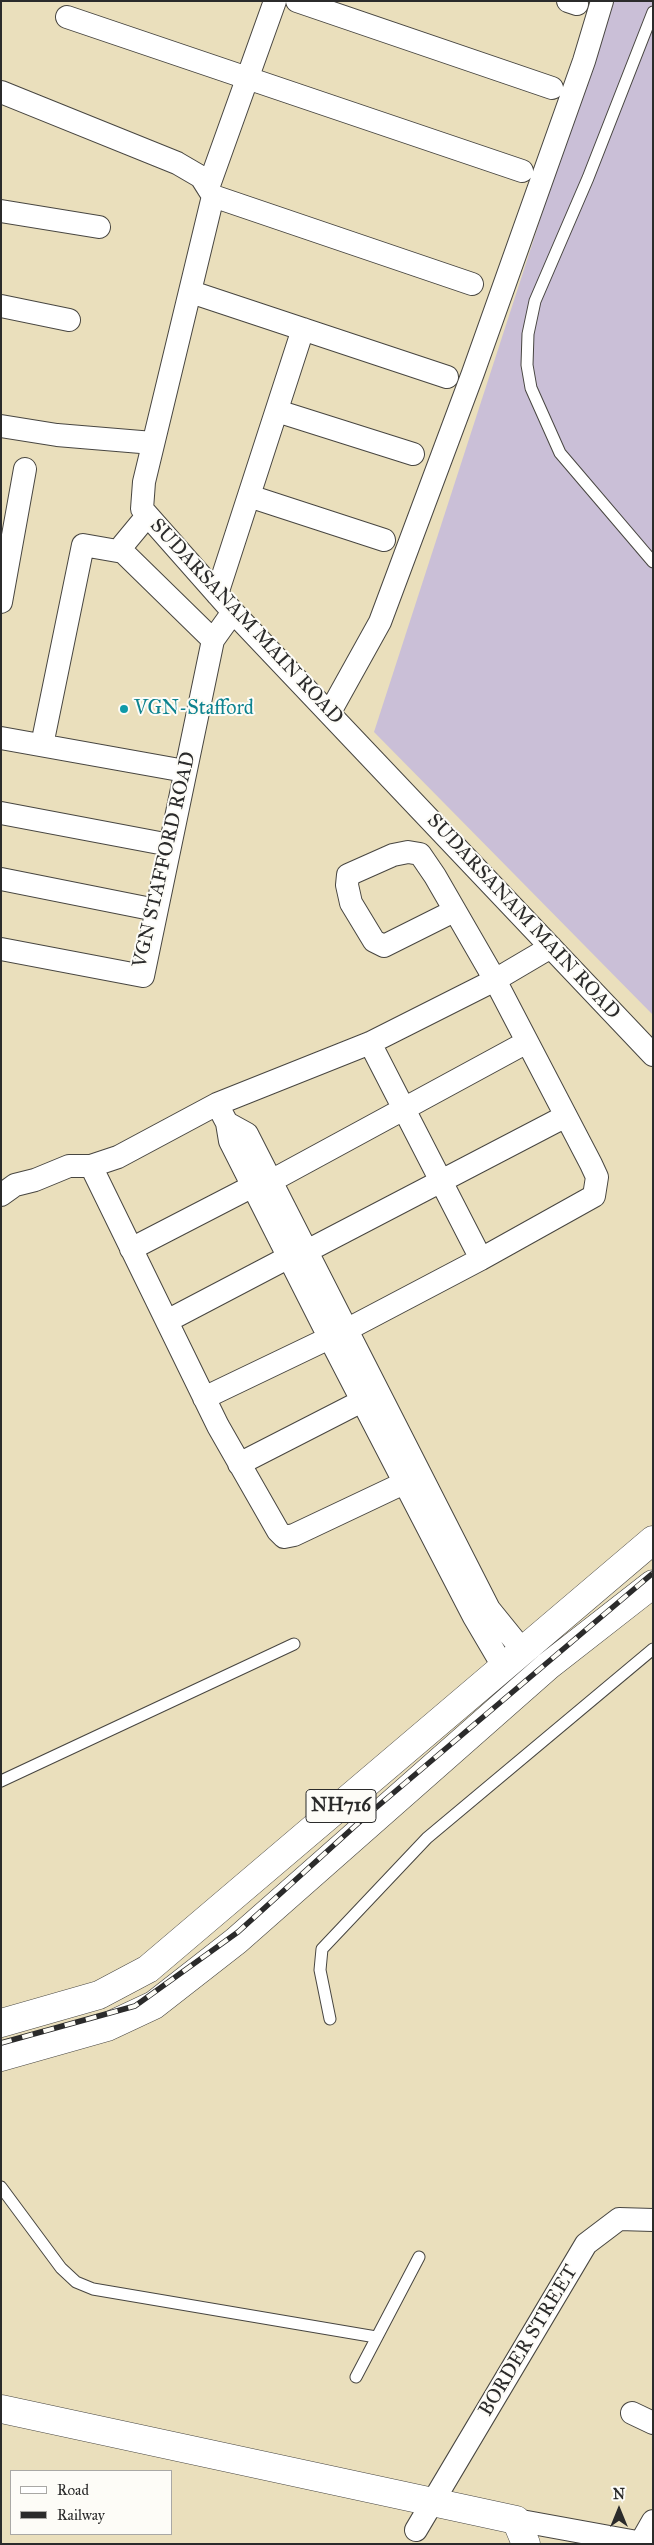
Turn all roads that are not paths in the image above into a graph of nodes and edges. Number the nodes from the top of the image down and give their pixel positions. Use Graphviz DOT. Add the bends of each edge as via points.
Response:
graph roads {
  1 [pos="275,1"];
  2 [pos="297,1"];
  3 [pos="602,1"];
  4 [pos="653,12"];
  5 [pos="67,17"];
  6 [pos="248,78"];
  7 [pos="552,88"];
  8 [pos="1,92"];
  9 [pos="522,171"];
  10 [pos="211,192"];
  11 [pos="1,212"];
  12 [pos="99,227"];
  13 [pos="472,284"];
  14 [pos="191,292"];
  15 [pos="1,306"];
  16 [pos="69,320"];
  17 [pos="304,330"];
  18 [pos="447,377"];
  19 [pos="276,411"];
  20 [pos="1,426"];
  21 [pos="153,443"];
  22 [pos="412,454"];
  23 [pos="25,469"];
  24 [pos="249,496"];
  25 [pos="147,516"];
  26 [pos="8,532"];
  27 [pos="384,540"];
  28 [pos="123,552"];
  29 [pos="653,562"];
  30 [pos="217,594"];
  31 [pos="1,602"];
  32 [pos="233,612"];
  33 [pos="213,640"];
  34 [pos="330,712"];
  35 [pos="1,738"];
  36 [pos="42,745"];
  37 [pos="185,771"];
  38 [pos="1,813"];
  39 [pos="170,845"];
  40 [pos="1,879"];
  41 [pos="156,910"];
  42 [pos="454,911"];
  43 [pos="551,947"];
  44 [pos="1,949"];
  45 [pos="495,980"];
  46 [pos="527,1042"];
  47 [pos="370,1043"];
  48 [pos="653,1055"];
  49 [pos="405,1110"];
  50 [pos="222,1113"];
  51 [pos="566,1116"];
  52 [pos="91,1166"];
  53 [pos="442,1182"];
  54 [pos="262,1183"];
  55 [pos="1,1195"];
  56 [pos="131,1248"];
  57 [pos="298,1254"];
  58 [pos="481,1259"];
  59 [pos="167,1321"];
  60 [pos="338,1333"];
  61 [pos="204,1398"];
  62 [pos="362,1402"];
  63 [pos="239,1464"];
  64 [pos="404,1483"];
  65 [pos="428,1507"];
  66 [pos="653,1540"];
  67 [pos="653,1584"];
  68 [pos="294,1644"];
  69 [pos="653,1649"];
  70 [pos="514,1660"];
  71 [pos="1,1781"];
  72 [pos="330,2019"];
  73 [pos="1,2023"];
  74 [pos="1,2057"];
  75 [pos="1,2187"];
  76 [pos="653,2220"];
  77 [pos="420,2257"];
  78 [pos="376,2338"];
  79 [pos="356,2377"];
  80 [pos="1,2409"];
  81 [pos="632,2413"];
  82 [pos="653,2424"];
  83 [pos="433,2502"];
  84 [pos="653,2521"];
  85 [pos="416,2530"];
  86 [pos="521,2532"];
  87 [pos="644,2543"];
  1 -- 6 [label="street, SUDARSANAM MAIN ROAD"];
  2 -- 7 [label="street"];
  3 -- 34 [label="street" via="584,61 486,337 380,622"];
  4 -- 29 [label="lane" via="588,178 535,301 528,334 527,365 531,388 560,453"];
  5 -- 6 [label="street"];
  6 -- 9 [label="street"];
  6 -- 10 [label="street, SUDARSANAM MAIN ROAD"];
  8 -- 10 [label="street" via="177,163 201,177"];
  10 -- 13 [label="street"];
  10 -- 14 [label="street, SUDARSANAM MAIN ROAD"];
  11 -- 12 [label="street"];
  14 -- 17 [label="street"];
  14 -- 21 [label="street, SUDARSANAM MAIN ROAD"];
  15 -- 16 [label="street"];
  17 -- 18 [label="street"];
  17 -- 19 [label="street"];
  19 -- 22 [label="street"];
  19 -- 24 [label="street"];
  20 -- 21 [label="street"];
  21 -- 25 [label="street, SUDARSANAM MAIN ROAD" via="144,482 142,509"];
  23 -- 26 [label="street"];
  24 -- 27 [label="street"];
  24 -- 30 [label="street"];
  25 -- 28 [label="street" via="123,545"];
  25 -- 30 [label="street, SUDARSANAM MAIN ROAD"];
  26 -- 31 [label="street"];
  28 -- 33 [label="street"];
  28 -- 36 [label="street" via="83,545"];
  30 -- 32 [label="street, SUDARSANAM MAIN ROAD"];
  32 -- 33 [label="street, VGN STAFFORD ROAD"];
  32 -- 34 [label="street, SUDARSANAM MAIN ROAD"];
  33 -- 37 [label="street, VGN STAFFORD ROAD"];
  34 -- 43 [label="street, SUDARSANAM MAIN ROAD"];
  35 -- 36 [label="street"];
  36 -- 37 [label="street"];
  37 -- 39 [label="street, VGN STAFFORD ROAD"];
  38 -- 39 [label="street"];
  39 -- 41 [label="street, VGN STAFFORD ROAD"];
  40 -- 41 [label="street"];
  41 -- 44 [label="street, VGN STAFFORD ROAD" via="143,976"];
  42 -- 42 [label="street" via="420,854 393,855 348,875 351,903 374,941 384,946"];
  42 -- 45 [label="street"];
  43 -- 45 [label="street"];
  43 -- 48 [label="street, SUDARSANAM MAIN ROAD"];
  45 -- 46 [label="street"];
  45 -- 47 [label="street"];
  46 -- 49 [label="street"];
  46 -- 51 [label="street"];
  47 -- 49 [label="street"];
  47 -- 50 [label="street"];
  49 -- 53 [label="street"];
  49 -- 54 [label="street"];
  50 -- 52 [label="street"];
  50 -- 54 [label="street" via="230,1141"];
  51 -- 53 [label="street"];
  51 -- 58 [label="street" via="597,1177 594,1196"];
  52 -- 55 [label="street" via="69,1166 15,1186"];
  52 -- 56 [label="street"];
  53 -- 57 [label="street"];
  53 -- 58 [label="street"];
  54 -- 56 [label="street"];
  54 -- 57 [label="street"];
  56 -- 59 [label="street"];
  57 -- 59 [label="street"];
  57 -- 60 [label="street"];
  58 -- 60 [label="street"];
  59 -- 61 [label="street"];
  60 -- 61 [label="street"];
  60 -- 62 [label="street"];
  60 -- 65 [label="street"];
  61 -- 63 [label="street"];
  62 -- 63 [label="street"];
  62 -- 64 [label="street"];
  63 -- 64 [label="street" via="271,1523 284,1536 294,1535"];
  64 -- 65 [label="street"];
  65 -- 70 [label="street" via="474,1618"];
  66 -- 70 [label="main road, NH716"];
  67 -- 74 [label="main road, NH716" via="548,1666 236,1941 154,2005 107,2027"];
  68 -- 71 [label="lane"];
  69 -- 72 [label="lane" via="427,1838 322,1949 320,1970"];
  70 -- 73 [label="main road, NH716" via="148,1969 99,1995"];
  75 -- 78 [label="lane" via="61,2268 76,2282 93,2289"];
  76 -- 83 [label="street, BORDER STREET" via="619,2218 586,2244"];
  77 -- 78 [label="lane"];
  78 -- 79 [label="lane"];
  80 -- 83 [label="main road"];
  81 -- 82 [label="street"];
  83 -- 85 [label="street, BORDER STREET"];
  83 -- 86 [label="main road"];
  84 -- 87 [label="street"];
  86 -- 87 [label="street"];
}
